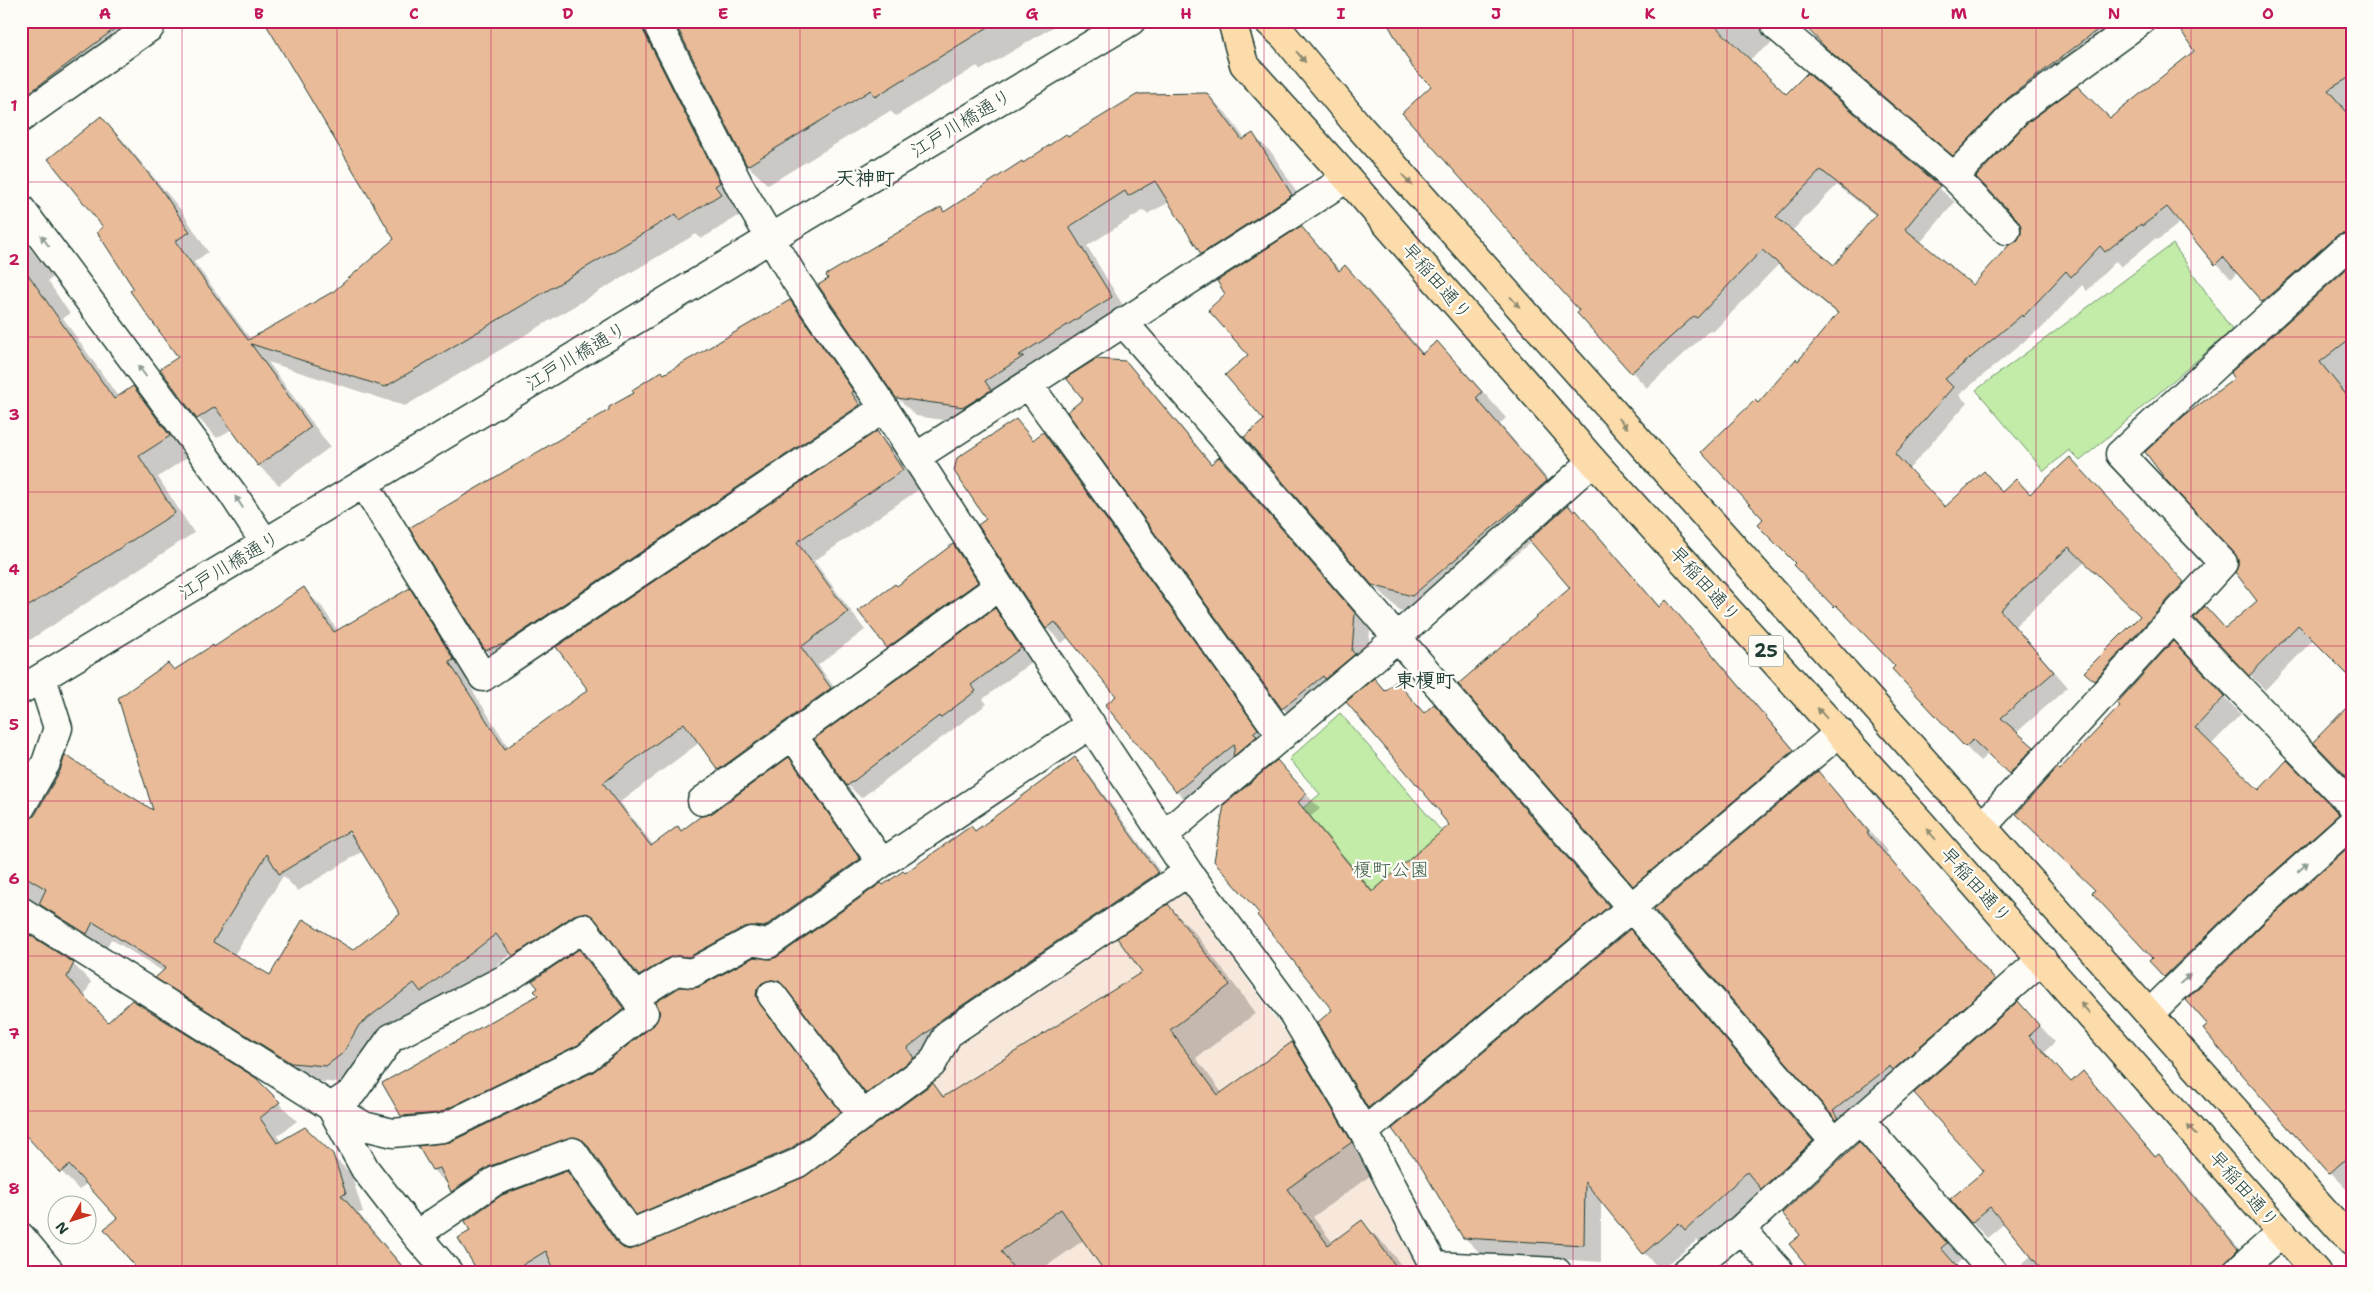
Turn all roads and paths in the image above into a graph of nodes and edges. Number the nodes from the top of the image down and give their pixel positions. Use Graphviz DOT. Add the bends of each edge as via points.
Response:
graph roads {
  1 [pos="146,21"];
  2 [pos="656,21"];
  3 [pos="1131,21"];
  4 [pos="1232,21"];
  5 [pos="1268,21"];
  6 [pos="2140,21"];
  7 [pos="1776,23"];
  8 [pos="1094,31"];
  9 [pos="21,118"];
  10 [pos="1954,177"];
  11 [pos="1347,178"];
  12 [pos="21,209"];
  13 [pos="2006,230"];
  14 [pos="770,238"];
  15 [pos="2346,249"];
  16 [pos="1123,322"];
  17 [pos="1028,384"];
  18 [pos="884,408"];
  19 [pos="916,457"];
  20 [pos="1593,461"];
  21 [pos="364,484"];
  22 [pos="265,543"];
  23 [pos="999,586"];
  24 [pos="2172,618"];
  25 [pos="1397,638"];
  26 [pos="32,684"];
  27 [pos="1091,724"];
  28 [pos="1840,732"];
  29 [pos="793,736"];
  30 [pos="1282,736"];
  31 [pos="702,801"];
  32 [pos="2352,804"];
  33 [pos="21,807"];
  34 [pos="2352,823"];
  35 [pos="1983,826"];
  36 [pos="1164,835"];
  37 [pos="882,863"];
  38 [pos="1188,872"];
  39 [pos="1631,908"];
  40 [pos="21,911"];
  41 [pos="2042,959"];
  42 [pos="772,995"];
  43 [pos="635,996"];
  44 [pos="2150,1013"];
  45 [pos="332,1107"];
  46 [pos="863,1116"];
  47 [pos="1861,1121"];
  48 [pos="1364,1132"];
  49 [pos="1835,1142"];
  50 [pos="1741,1229"];
  51 [pos="2282,1232"];
  52 [pos="416,1235"];
  53 [pos="21,1237"];
  54 [pos="2352,1242"];
  55 [pos="50,1272"];
  56 [pos="448,1272"];
  57 [pos="1557,1272"];
  58 [pos="1686,1272"];
  59 [pos="1780,1272"];
  60 [pos="1993,1272"];
  61 [pos="2237,1272"];
  62 [pos="2316,1272"];
  1 -- 9 [label="street" via="150,27"];
  2 -- 14 [label="street" via="740,187"];
  3 -- 8 [label="street, 江戸川橋通り"];
  4 -- 11 [label="main road, 早稲田通り / 25" via="1244,64"];
  5 -- 35 [label="main road, 25, one-way"];
  6 -- 10 [label="street" via="2017,111"];
  7 -- 10 [label="street"];
  8 -- 14 [label="street, 江戸川橋通り"];
  10 -- 13 [label="street"];
  11 -- 16 [label="street"];
  11 -- 20 [label="main road, 早稲田通り / 25"];
  22 -- 12 [label="street, one-way" via="233,494"];
  14 -- 18 [label="street"];
  14 -- 21 [label="street, 江戸川橋通り"];
  15 -- 24 [label="street" via="2120,454 2223,563"];
  16 -- 17 [label="street"];
  16 -- 25 [label="street"];
  17 -- 19 [label="street"];
  17 -- 30 [label="street"];
  18 -- 19 [label="street"];
  18 -- 21 [label="street" via="483,677"];
  19 -- 23 [label="street"];
  20 -- 25 [label="street"];
  28 -- 20 [label="main road, 早稲田通り / 25, one-way"];
  21 -- 22 [label="street, 江戸川橋通り"];
  22 -- 26 [label="street, 江戸川橋通り"];
  23 -- 27 [label="street"];
  23 -- 29 [label="street"];
  24 -- 32 [label="street"];
  24 -- 35 [label="street"];
  25 -- 30 [label="street"];
  25 -- 39 [label="street"];
  26 -- 33 [label="street" via="58,728 46,763"];
  27 -- 36 [label="street"];
  27 -- 37 [label="street"];
  28 -- 39 [label="street"];
  41 -- 28 [label="main road, 早稲田通り / 25, one-way"];
  29 -- 31 [label="street"];
  29 -- 37 [label="street"];
  30 -- 36 [label="street"];
  44 -- 34 [label="street, one-way" via="2256,909"];
  35 -- 44 [label="main road, 25"];
  36 -- 38 [label="street"];
  37 -- 43 [label="street" via="768,944 751,941 692,973 676,971"];
  38 -- 46 [label="street" via="948,1034 932,1064"];
  38 -- 48 [label="street" via="1294,1015"];
  39 -- 48 [label="street"];
  39 -- 49 [label="street"];
  40 -- 45 [label="street"];
  41 -- 47 [label="street"];
  51 -- 41 [label="main road, 早稲田通り / 25, one-way"];
  42 -- 46 [label="street"];
  43 -- 45 [label="street" via="644,1013 586,1058 443,1128 393,1133 364,1126"];
  43 -- 45 [label="street" via="583,928 508,978 391,1038 352,1093"];
  44 -- 54 [label="main road, 25"];
  45 -- 52 [label="street" via="365,1169"];
  46 -- 52 [label="street" via="798,1163 630,1234 573,1152 495,1181"];
  47 -- 49 [label="street"];
  47 -- 60 [label="street"];
  48 -- 57 [label="street" via="1434,1266"];
  49 -- 50 [label="street"];
  50 -- 58 [label="street"];
  50 -- 59 [label="street"];
  51 -- 61 [label="street"];
  51 -- 62 [label="main road, 早稲田通り / 25"];
  52 -- 56 [label="street"];
  53 -- 55 [label="street"];
}
